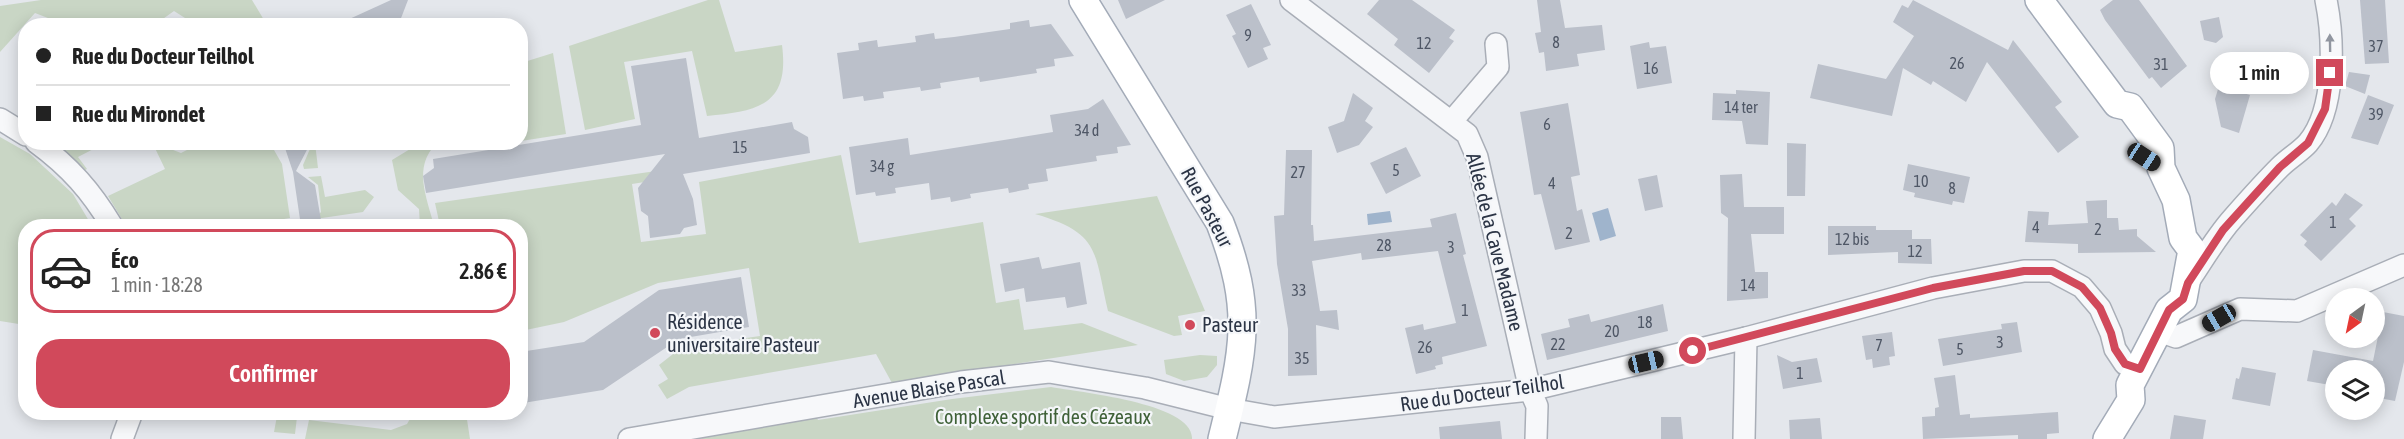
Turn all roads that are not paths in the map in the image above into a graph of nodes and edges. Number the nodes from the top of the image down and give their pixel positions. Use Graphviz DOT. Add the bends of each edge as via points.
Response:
graph roads {
  1 [pos="1083,0"];
  2 [pos="1292,0"];
  3 [pos="2039,0"];
  4 [pos="2326,0"];
  5 [pos="1496,44"];
  6 [pos="0,120"];
  7 [pos="1452,121"];
  8 [pos="18,130"];
  9 [pos="47,150"];
  10 [pos="108,219"];
  11 [pos="2223,230"];
  12 [pos="2182,238"];
  13 [pos="2404,265"];
  14 [pos="2188,283"];
  15 [pos="2164,320"];
  16 [pos="1746,338"];
  17 [pos="2135,377"];
  18 [pos="1530,390"];
  19 [pos="1229,410"];
  20 [pos="129,420"];
  21 [pos="122,439"];
  22 [pos="629,439"];
  23 [pos="1222,439"];
  24 [pos="1536,439"];
  25 [pos="1744,439"];
  26 [pos="2095,439"];
  27 [pos="2106,439"];
  1 -- 19 [label="main road, Rue Pasteur" via="1220,223 1234,260 1244,335"];
  2 -- 7 [label="street, Allée de la Cave Madame"];
  3 -- 12 [label="main road" via="2116,104 2115,117 2144,157 2161,168 2176,200"];
  11 -- 4 [label="street, one-way" via="2280,167 2308,143 2325,109 2330,38"];
  5 -- 7 [label="street" via="1498,67"];
  6 -- 8 [label="street"];
  7 -- 18 [label="street, Allée de la Cave Madame" via="1467,134 1477,157"];
  9 -- 10 [label="street" via="91,192"];
  11 -- 12 [label="street" via="2206,237"];
  11 -- 14 [label="street"];
  12 -- 14 [label="main road" via="2192,250"];
  12 -- 15 [label="main road" via="2173,247"];
  13 -- 15 [label="street" via="2297,311 2240,309 2176,337"];
  14 -- 15 [label="main road" via="2183,299"];
  15 -- 17 [label="main road"];
  16 -- 17 [label="street, Rue du Docteur Teilhol" via="1933,288 2024,271 2052,271 2082,287 2100,308 2115,349"];
  16 -- 18 [label="street, Rue du Docteur Teilhol"];
  16 -- 25 [label="street"];
  17 -- 26 [label="main road" via="2116,391 2098,421"];
  17 -- 27 [label="main road" via="2131,400"];
  18 -- 19 [label="street, Rue du Docteur Teilhol" via="1274,417"];
  18 -- 24 [label="street, Allée de la Cave Madame" via="1536,406"];
  19 -- 22 [label="street, Avenue Blaise Pascal" via="1145,388 1049,372 961,382"];
  19 -- 23 [label="main road, Rue Pasteur"];
  20 -- 21 [label="street"];
}
